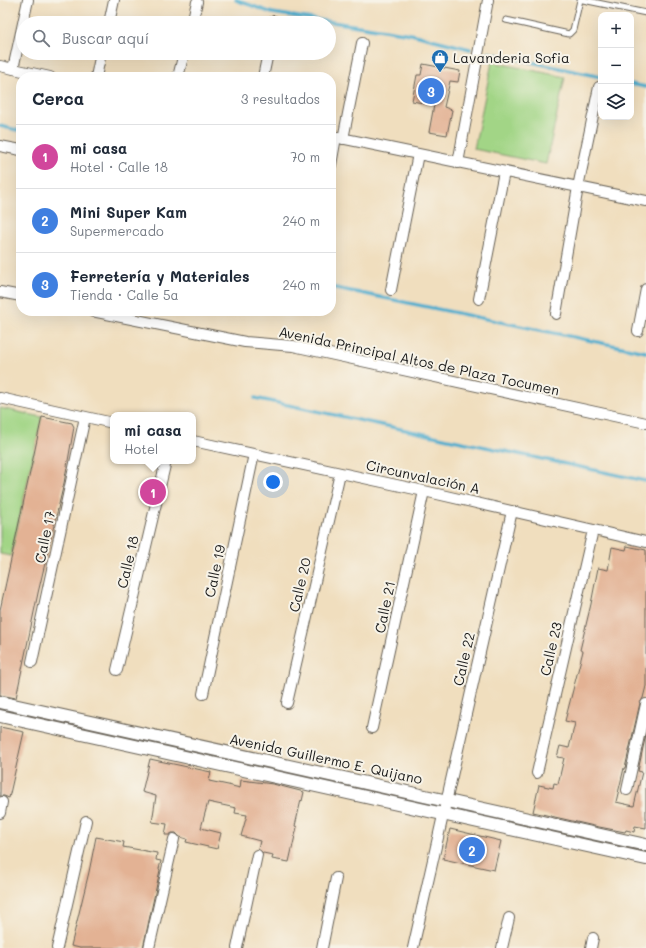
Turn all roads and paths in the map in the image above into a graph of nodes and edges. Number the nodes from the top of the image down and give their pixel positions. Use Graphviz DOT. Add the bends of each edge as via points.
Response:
graph roads {
  1 [pos="28,0"];
  2 [pos="114,0"];
  3 [pos="488,0"];
  4 [pos="581,0"];
  5 [pos="197,2"];
  6 [pos="646,13"];
  7 [pos="25,16"];
  8 [pos="111,16"];
  9 [pos="194,16"];
  10 [pos="506,20"];
  11 [pos="362,43"];
  12 [pos="16,55"];
  13 [pos="100,60"];
  14 [pos="182,60"];
  15 [pos="267,60"];
  16 [pos="0,66"];
  17 [pos="13,69"];
  18 [pos="27,72"];
  19 [pos="97,72"];
  20 [pos="179,72"];
  21 [pos="264,72"];
  22 [pos="598,92"];
  23 [pos="337,137"];
  24 [pos="0,146"];
  25 [pos="16,149"];
  26 [pos="418,154"];
  27 [pos="458,163"];
  28 [pos="504,172"];
  29 [pos="578,187"];
  30 [pos="646,201"];
  31 [pos="646,289"];
  32 [pos="391,290"];
  33 [pos="0,292"];
  34 [pos="16,295"];
  35 [pos="479,299"];
  36 [pos="556,314"];
  37 [pos="117,316"];
  38 [pos="638,331"];
  39 [pos="0,398"];
  40 [pos="85,417"];
  41 [pos="110,422"];
  42 [pos="646,423"];
  43 [pos="196,442"];
  44 [pos="254,454"];
  45 [pos="165,464"];
  46 [pos="340,473"];
  47 [pos="424,491"];
  48 [pos="512,511"];
  49 [pos="592,530"];
  50 [pos="646,542"];
  51 [pos="32,662"];
  52 [pos="117,670"];
  53 [pos="203,694"];
  54 [pos="0,702"];
  55 [pos="287,703"];
  56 [pos="646,704"];
  57 [pos="0,716"];
  58 [pos="63,716"];
  59 [pos="372,728"];
  60 [pos="60,729"];
  61 [pos="261,760"];
  62 [pos="258,773"];
  63 [pos="537,773"];
  64 [pos="627,790"];
  65 [pos="446,801"];
  66 [pos="2,802"];
  67 [pos="0,813"];
  68 [pos="443,814"];
  69 [pos="86,821"];
  70 [pos="174,839"];
  71 [pos="646,845"];
  72 [pos="257,855"];
  73 [pos="646,858"];
  74 [pos="336,878"];
  75 [pos="509,918"];
  76 [pos="593,938"];
  77 [pos="57,948"];
  78 [pos="149,948"];
  79 [pos="236,948"];
  80 [pos="322,948"];
  81 [pos="413,948"];
  82 [pos="502,948"];
  83 [pos="591,948"];
  1 -- 7 [label="street"];
  2 -- 8 [label="street"];
  3 -- 27 [label="street"];
  4 -- 6 [label="lane"];
  4 -- 10 [label="lane" via="573,30 569,34"];
  5 -- 9 [label="street"];
  11 -- 23 [label="street"];
  12 -- 17 [label="street"];
  13 -- 19 [label="street"];
  14 -- 20 [label="street"];
  15 -- 21 [label="street"];
  16 -- 17 [label="street"];
  17 -- 18 [label="street"];
  22 -- 29 [label="street"];
  23 -- 26 [label="street"];
  24 -- 25 [label="street"];
  26 -- 27 [label="street"];
  26 -- 32 [label="street"];
  27 -- 28 [label="street"];
  28 -- 29 [label="street"];
  28 -- 35 [label="street"];
  29 -- 30 [label="street"];
  29 -- 36 [label="street"];
  31 -- 38 [label="street"];
  33 -- 34 [label="street"];
  37 -- 42 [label="street, Avenida Principal Altos de Plaza Tocumen" via="245,342 293,346"];
  39 -- 40 [label="street"];
  40 -- 41 [label="street"];
  40 -- 51 [label="street, Calle 17"];
  43 -- 44 [label="street, Circunvalación A"];
  44 -- 46 [label="street, Circunvalación A"];
  44 -- 53 [label="street, Calle 19"];
  45 -- 52 [label="street, Calle 18"];
  46 -- 47 [label="street, Circunvalación A"];
  46 -- 55 [label="street, Calle 20"];
  47 -- 48 [label="street, Circunvalación A"];
  47 -- 59 [label="street, Calle 21"];
  48 -- 49 [label="street, Circunvalación A"];
  48 -- 65 [label="street, Calle 22"];
  49 -- 50 [label="street, Circunvalación A"];
  49 -- 63 [label="street, Calle 23"];
  54 -- 58 [label="street, Avenida Guillermo E. Quijano"];
  56 -- 64 [label="street"];
  57 -- 60 [label="street, Avenida Guillermo E. Quijano"];
  58 -- 60 [label="street"];
  58 -- 61 [label="street, Avenida Guillermo E. Quijano"];
  60 -- 62 [label="street, Avenida Guillermo E. Quijano"];
  61 -- 62 [label="street"];
  61 -- 65 [label="street, Avenida Guillermo E. Quijano"];
  62 -- 68 [label="street, Avenida Guillermo E. Quijano"];
  65 -- 68 [label="street, Calle 22"];
  65 -- 71 [label="street, Avenida Guillermo E. Quijano"];
  66 -- 67 [label="street"];
  68 -- 73 [label="street, Avenida Guillermo E. Quijano"];
  68 -- 81 [label="street, Calle 22"];
  69 -- 77 [label="street"];
  70 -- 78 [label="street"];
  72 -- 79 [label="street"];
  74 -- 80 [label="street"];
  75 -- 82 [label="street"];
  76 -- 83 [label="street"];
}
